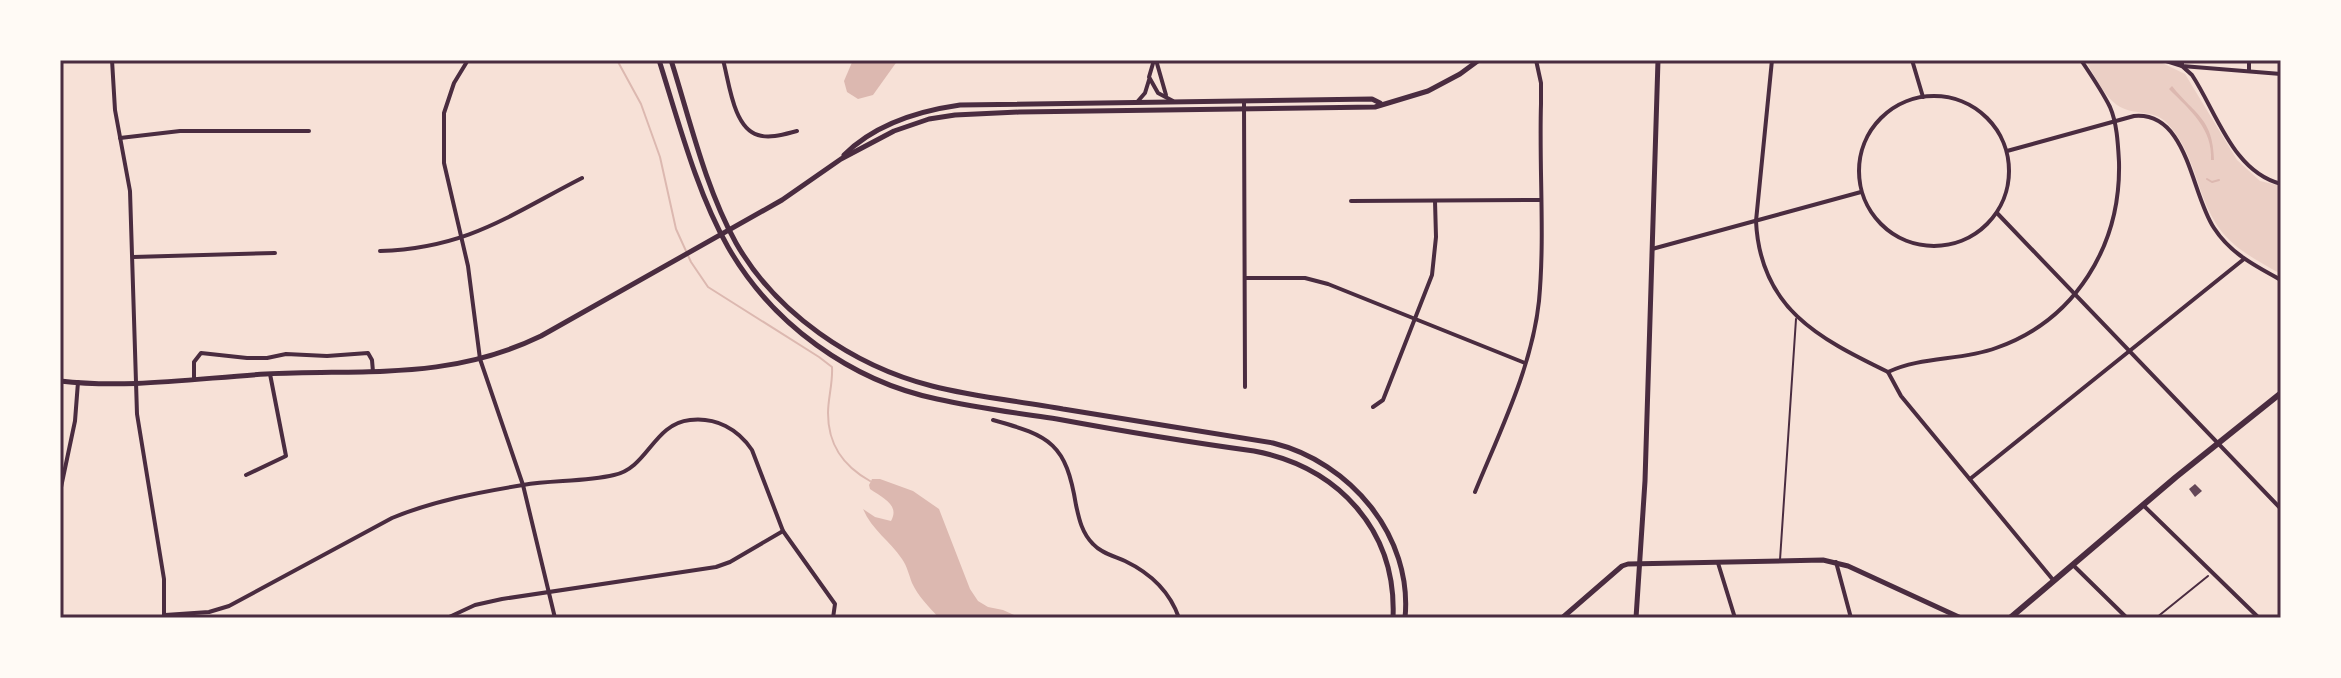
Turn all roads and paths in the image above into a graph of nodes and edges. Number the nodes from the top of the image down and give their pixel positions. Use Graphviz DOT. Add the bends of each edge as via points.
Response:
graph roads {
  1 [pos="112,60"];
  2 [pos="468,60"];
  3 [pos="659,60"];
  4 [pos="671,60"];
  5 [pos="723,60"];
  6 [pos="1155,60"];
  7 [pos="1479,60"];
  8 [pos="1536,60"];
  9 [pos="1658,60"];
  10 [pos="1772,60"];
  11 [pos="1912,60"];
  12 [pos="2081,60"];
  13 [pos="2163,60"];
  14 [pos="2249,60"];
  15 [pos="2182,63"];
  16 [pos="2249,71"];
  17 [pos="2281,74"];
  18 [pos="1149,77"];
  19 [pos="1166,95"];
  20 [pos="1923,97"];
  21 [pos="1138,101"];
  22 [pos="1244,101"];
  23 [pos="1174,102"];
  24 [pos="1381,103"];
  25 [pos="939,108"];
  26 [pos="1175,110"];
  27 [pos="1243,110"];
  28 [pos="938,117"];
  29 [pos="2114,122"];
  30 [pos="309,131"];
  31 [pos="797,131"];
  32 [pos="120,138"];
  33 [pos="2007,151"];
  34 [pos="841,159"];
  35 [pos="582,178"];
  36 [pos="2281,184"];
  37 [pos="1861,192"];
  38 [pos="1540,200"];
  39 [pos="1351,201"];
  40 [pos="1435,201"];
  41 [pos="1997,213"];
  42 [pos="1756,221"];
  43 [pos="730,230"];
  44 [pos="721,235"];
  45 [pos="462,239"];
  46 [pos="1652,249"];
  47 [pos="380,251"];
  48 [pos="275,253"];
  49 [pos="133,257"];
  50 [pos="2244,259"];
  51 [pos="1245,278"];
  52 [pos="2281,280"];
  53 [pos="2074,294"];
  54 [pos="1797,317"];
  55 [pos="1417,320"];
  56 [pos="2130,352"];
  57 [pos="480,359"];
  58 [pos="1525,363"];
  59 [pos="373,372"];
  60 [pos="1888,372"];
  61 [pos="270,374"];
  62 [pos="194,378"];
  63 [pos="60,381"];
  64 [pos="78,382"];
  65 [pos="135,382"];
  66 [pos="1245,387"];
  67 [pos="2281,393"];
  68 [pos="1373,407"];
  69 [pos="993,420"];
  70 [pos="2218,442"];
  71 [pos="246,475"];
  72 [pos="1970,479"];
  73 [pos="523,485"];
  74 [pos="60,492"];
  75 [pos="1475,492"];
  76 [pos="2143,505"];
  77 [pos="2281,509"];
  78 [pos="783,531"];
  79 [pos="1779,561"];
  80 [pos="1718,562"];
  81 [pos="1836,562"];
  82 [pos="1638,564"];
  83 [pos="2073,565"];
  84 [pos="2212,572"];
  85 [pos="2054,581"];
  86 [pos="549,592"];
  87 [pos="164,617"];
  88 [pos="447,618"];
  89 [pos="555,618"];
  90 [pos="833,618"];
  91 [pos="1179,618"];
  92 [pos="1393,618"];
  93 [pos="1405,618"];
  94 [pos="1562,618"];
  95 [pos="1636,618"];
  96 [pos="1735,618"];
  97 [pos="1851,618"];
  98 [pos="1961,618"];
  99 [pos="2010,618"];
  100 [pos="2127,618"];
  101 [pos="2156,618"];
  102 [pos="2259,618"];
  1 -- 32 [label="street"];
  2 -- 45 [label="street" via="454,83 442,129 444,163"];
  3 -- 44 [label="street"];
  4 -- 43 [label="street"];
  5 -- 31 [label="street" via="746,128 762,136"];
  6 -- 18 [label="street"];
  6 -- 19 [label="street"];
  7 -- 24 [label="street" via="1428,91"];
  8 -- 38 [label="street" via="1541,83"];
  9 -- 46 [label="street"];
  10 -- 42 [label="street"];
  11 -- 20 [label="street"];
  12 -- 29 [label="street"];
  13 -- 15 [label="street"];
  14 -- 16 [label="street"];
  15 -- 16 [label="street"];
  15 -- 36 [label="street" via="2241,158 2262,177"];
  16 -- 17 [label="street"];
  18 -- 19 [label="street" via="1158,93"];
  18 -- 21 [label="street"];
  19 -- 23 [label="street"];
  20 -- 33 [label="street" via="1947,97 1980,111 1997,129"];
  20 -- 37 [label="street" via="1898,105 1870,130 1858,166"];
  21 -- 23 [label="street"];
  21 -- 25 [label="street"];
  22 -- 23 [label="street"];
  22 -- 24 [label="street"];
  22 -- 27 [label="street"];
  23 -- 26 [label="street"];
  24 -- 27 [label="street"];
  25 -- 28 [label="street"];
  25 -- 34 [label="street" via="894,121 857,142"];
  26 -- 27 [label="street"];
  26 -- 28 [label="street"];
  27 -- 51 [label="street"];
  28 -- 34 [label="street" via="894,131"];
  29 -- 33 [label="street"];
  29 -- 50 [label="street" via="2142,115 2160,121 2175,136 2214,228"];
  29 -- 53 [label="street" via="2119,177 2113,221 2100,255"];
  30 -- 32 [label="street" via="180,131"];
  32 -- 49 [label="street" via="130,191"];
  33 -- 41 [label="street" via="2009,183"];
  34 -- 43 [label="street"];
  35 -- 45 [label="street"];
  37 -- 41 [label="street" via="1884,228 1923,246 1948,246 1971,238"];
  37 -- 42 [label="street"];
  38 -- 40 [label="street"];
  38 -- 58 [label="street" via="1539,301"];
  39 -- 40 [label="street"];
  40 -- 55 [label="street" via="1435,260"];
  41 -- 53 [label="street"];
  42 -- 46 [label="street"];
  42 -- 54 [label="street" via="1767,273"];
  43 -- 44 [label="street"];
  43 -- 93 [label="street" via="755,271 797,315 852,354 899,376 948,390 1273,443 1311,456 1349,483 1378,515 1403,576"];
  44 -- 57 [label="street" via="541,336"];
  44 -- 92 [label="street" via="753,284 795,328 835,357 894,387 937,399 1275,455 1313,470 1348,497 1379,542 1392,586"];
  45 -- 47 [label="street"];
  45 -- 57 [label="street"];
  46 -- 82 [label="street"];
  48 -- 49 [label="street"];
  49 -- 65 [label="street"];
  50 -- 52 [label="street"];
  50 -- 56 [label="street"];
  51 -- 55 [label="street" via="1305,278"];
  51 -- 66 [label="street"];
  53 -- 56 [label="street"];
  53 -- 60 [label="street" via="2042,323 1995,348"];
  54 -- 60 [label="street" via="1831,343"];
  54 -- 79 [label="lane"];
  55 -- 58 [label="street"];
  55 -- 68 [label="street" via="1383,400"];
  56 -- 70 [label="street"];
  56 -- 72 [label="street"];
  57 -- 59 [label="street" via="442,368"];
  57 -- 73 [label="street"];
  58 -- 75 [label="street"];
  59 -- 61 [label="street"];
  59 -- 62 [label="street" via="368,353 247,358 201,353 194,362"];
  60 -- 72 [label="street" via="1901,396"];
  61 -- 62 [label="street"];
  61 -- 71 [label="street" via="286,456"];
  62 -- 65 [label="street"];
  63 -- 64 [label="street"];
  64 -- 65 [label="street"];
  64 -- 74 [label="street"];
  65 -- 87 [label="street" via="164,579"];
  67 -- 70 [label="main road"];
  69 -- 91 [label="street" via="1036,434 1060,453 1072,477 1086,535 1101,551 1155,580"];
  70 -- 76 [label="main road"];
  70 -- 77 [label="street"];
  72 -- 85 [label="street"];
  73 -- 78 [label="street" via="615,475 636,464 667,429 689,420 709,420 739,434 752,450"];
  73 -- 86 [label="street"];
  73 -- 87 [label="street" via="407,512 229,606"];
  76 -- 83 [label="main road"];
  76 -- 84 [label="street"];
  78 -- 86 [label="street" via="730,562 702,571"];
  78 -- 90 [label="street" via="835,604"];
  79 -- 80 [label="street"];
  79 -- 81 [label="street"];
  80 -- 82 [label="street"];
  80 -- 96 [label="street"];
  81 -- 97 [label="street"];
  81 -- 98 [label="street"];
  82 -- 94 [label="street" via="1622,566"];
  82 -- 95 [label="street"];
  83 -- 85 [label="main road"];
  83 -- 100 [label="street"];
  84 -- 101 [label="path"];
  84 -- 102 [label="street"];
  85 -- 99 [label="main road"];
  86 -- 88 [label="street" via="475,605"];
  86 -- 89 [label="street"];
}
